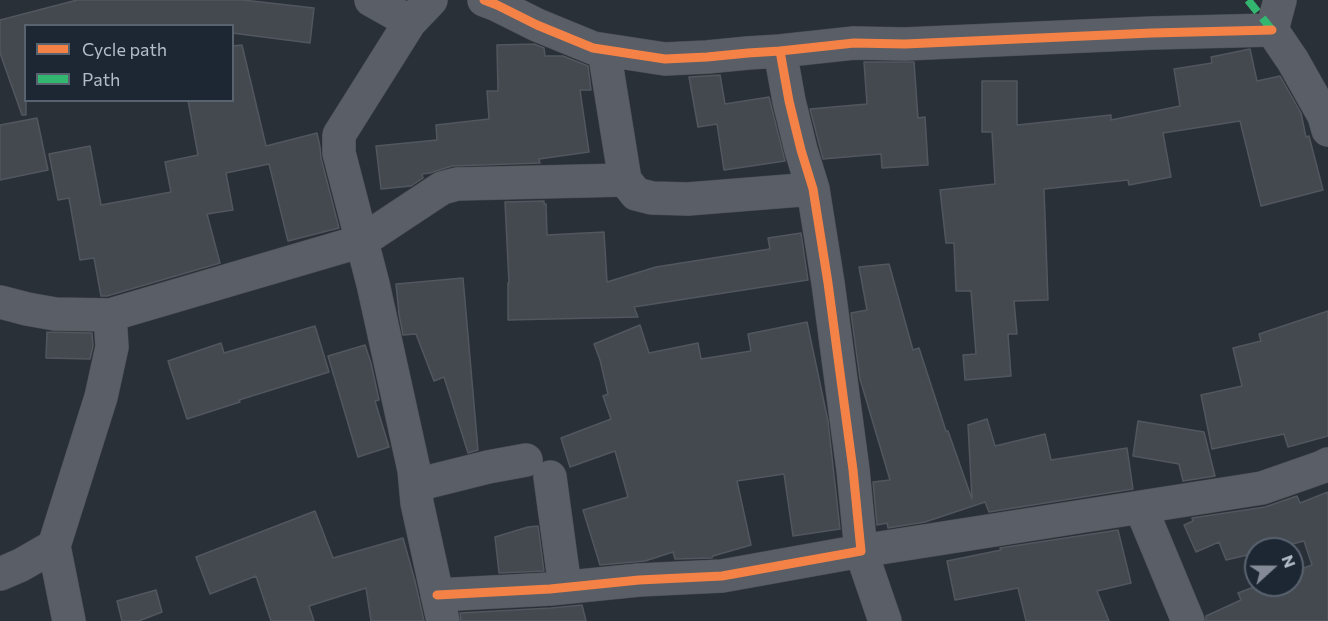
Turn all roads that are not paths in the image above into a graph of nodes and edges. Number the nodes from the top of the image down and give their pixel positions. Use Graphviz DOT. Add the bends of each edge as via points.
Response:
graph roads {
  1 [pos="371,0"];
  2 [pos="484,0"];
  3 [pos="421,11"];
  4 [pos="1276,15"];
  5 [pos="604,50"];
  6 [pos="780,51"];
  7 [pos="1328,130"];
  8 [pos="625,180"];
  9 [pos="813,189"];
  10 [pos="362,241"];
  11 [pos="0,302"];
  12 [pos="110,315"];
  13 [pos="1328,464"];
  14 [pos="416,485"];
  15 [pos="1141,508"];
  16 [pos="54,546"];
  17 [pos="861,551"];
  18 [pos="0,574"];
  19 [pos="565,587"];
  20 [pos="440,608"];
  21 [pos="69,621"];
  22 [pos="885,621"];
  23 [pos="1188,621"];
  1 -- 3 [label="street"];
  2 -- 5 [label="street"];
  3 -- 10 [label="street" via="339,135 339,153"];
  4 -- 6 [label="street" via="1152,33 854,43"];
  4 -- 7 [label="street" via="1293,61"];
  5 -- 6 [label="street" via="664,59"];
  5 -- 8 [label="street"];
  6 -- 9 [label="street" via="798,140"];
  8 -- 9 [label="street" via="636,194 652,198 688,199"];
  8 -- 10 [label="street" via="457,184 442,188"];
  9 -- 17 [label="street" via="830,294"];
  10 -- 12 [label="street"];
  10 -- 14 [label="street"];
  11 -- 12 [label="street" via="55,314"];
  12 -- 16 [label="street" via="112,347 101,397"];
  13 -- 15 [label="street" via="1262,488"];
  14 -- 19 [label="street" via="488,467 538,469"];
  14 -- 20 [label="street"];
  15 -- 17 [label="street"];
  15 -- 23 [label="street"];
  16 -- 18 [label="street"];
  16 -- 21 [label="street"];
  17 -- 19 [label="street" via="722,576"];
  17 -- 22 [label="street"];
  19 -- 20 [label="street"];
}
